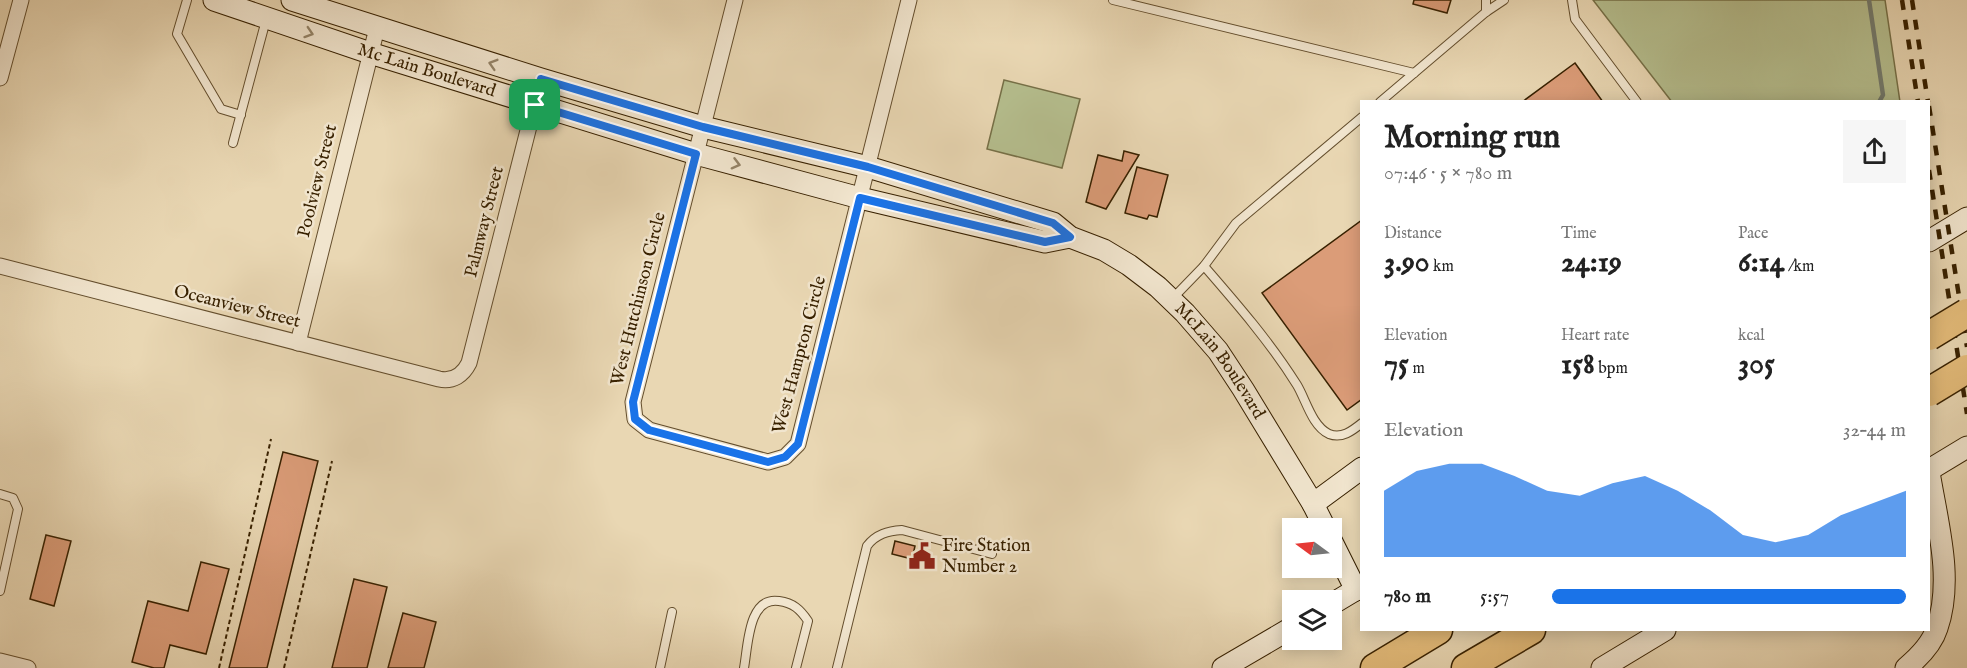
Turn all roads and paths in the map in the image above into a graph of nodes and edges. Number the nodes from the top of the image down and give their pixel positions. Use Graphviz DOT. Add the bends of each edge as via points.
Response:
graph roads {
  1 [pos="21,0"];
  2 [pos="187,0"];
  3 [pos="214,0"];
  4 [pos="292,0"];
  5 [pos="735,0"];
  6 [pos="909,0"];
  7 [pos="1113,0"];
  8 [pos="1486,0"];
  9 [pos="1504,0"];
  10 [pos="1572,0"];
  11 [pos="269,9"];
  12 [pos="1486,12"];
  13 [pos="376,28"];
  14 [pos="370,52"];
  15 [pos="1414,73"];
  16 [pos="0,78"];
  17 [pos="541,79"];
  18 [pos="1382,100"];
  19 [pos="1636,100"];
  20 [pos="535,105"];
  21 [pos="241,115"];
  22 [pos="1360,119"];
  23 [pos="703,127"];
  24 [pos="233,143"];
  25 [pos="696,154"];
  26 [pos="868,167"];
  27 [pos="860,198"];
  28 [pos="983,202"];
  29 [pos="1967,218"];
  30 [pos="976,226"];
  31 [pos="1070,237"];
  32 [pos="1930,240"];
  33 [pos="0,266"];
  34 [pos="1204,266"];
  35 [pos="1172,300"];
  36 [pos="1967,313"];
  37 [pos="1930,335"];
  38 [pos="298,343"];
  39 [pos="1967,369"];
  40 [pos="463,373"];
  41 [pos="1930,392"];
  42 [pos="1360,424"];
  43 [pos="271,439"];
  44 [pos="695,442"];
  45 [pos="1967,447"];
  46 [pos="332,461"];
  47 [pos="1360,469"];
  48 [pos="1930,470"];
  49 [pos="1930,477"];
  50 [pos="0,494"];
  51 [pos="1313,504"];
  52 [pos="1320,518"];
  53 [pos="992,554"];
  54 [pos="1342,559"];
  55 [pos="1359,588"];
  56 [pos="0,591"];
  57 [pos="1342,598"];
  58 [pos="672,612"];
  59 [pos="1436,631"];
  60 [pos="1529,631"];
  61 [pos="1663,631"];
  62 [pos="1282,633"];
  63 [pos="0,661"];
  64 [pos="28,668"];
  65 [pos="219,668"];
  66 [pos="284,668"];
  67 [pos="660,668"];
  68 [pos="744,668"];
  69 [pos="796,668"];
  70 [pos="837,668"];
  71 [pos="1223,668"];
  72 [pos="1375,668"];
  73 [pos="1466,668"];
  74 [pos="1602,668"];
  75 [pos="1906,668"];
  1 -- 16 [label="street"];
  2 -- 21 [label="lane" via="177,34 221,109"];
  3 -- 11 [label="street, Mc Lain Boulevard"];
  4 -- 13 [label="street, Mc Lain Boulevard"];
  5 -- 23 [label="street, West Hutchinson Circle"];
  6 -- 26 [label="street, West Hampton Circle"];
  7 -- 15 [label="lane"];
  8 -- 12 [label="lane"];
  9 -- 12 [label="lane"];
  10 -- 19 [label="lane" via="1575,19"];
  11 -- 14 [label="street, Mc Lain Boulevard, one-way"];
  11 -- 21 [label="lane"];
  12 -- 15 [label="lane"];
  13 -- 14 [label="street, Poolview Street"];
  17 -- 13 [label="street, Mc Lain Boulevard, one-way"];
  14 -- 20 [label="street, Mc Lain Boulevard"];
  14 -- 38 [label="street, Poolview Street"];
  15 -- 18 [label="lane"];
  17 -- 20 [label="street, Palmway Street"];
  17 -- 23 [label="street, Mc Lain Boulevard"];
  20 -- 25 [label="street, Mc Lain Boulevard"];
  20 -- 40 [label="street, Palmway Street" via="469,363"];
  21 -- 24 [label="lane"];
  22 -- 34 [label="lane" via="1236,223"];
  23 -- 25 [label="street, West Hutchinson Circle"];
  23 -- 26 [label="street, Mc Lain Boulevard"];
  25 -- 27 [label="street, Mc Lain Boulevard, one-way"];
  25 -- 44 [label="street, West Hutchinson Circle" via="633,402 635,419 649,430"];
  26 -- 27 [label="street, West Hampton Circle"];
  26 -- 28 [label="street, Mc Lain Boulevard"];
  27 -- 30 [label="street, Mc Lain Boulevard"];
  27 -- 44 [label="street, West Hampton Circle" via="798,444 785,457 768,462"];
  28 -- 30 [label="street"];
  28 -- 31 [label="street, Mc Lain Boulevard" via="1053,223"];
  29 -- 32 [label="street"];
  30 -- 31 [label="street, Mc Lain Boulevard" via="1045,242"];
  31 -- 35 [label="street, McLain Boulevard" via="1129,265"];
  33 -- 38 [label="street, Oceanview Street"];
  34 -- 35 [label="lane"];
  34 -- 42 [label="lane" via="1257,328 1319,427 1343,436"];
  35 -- 51 [label="street, McLain Boulevard" via="1231,370"];
  36 -- 37 [label="highway, bridge"];
  38 -- 40 [label="street, Oceanview Street" via="444,381"];
  39 -- 41 [label="highway, bridge"];
  43 -- 65 [label="path"];
  45 -- 48 [label="street"];
  46 -- 66 [label="path"];
  47 -- 51 [label="street"];
  49 -- 75 [label="street" via="1942,548 1945,596 1937,630 1919,657"];
  50 -- 56 [label="lane" via="13,498 18,509"];
  51 -- 52 [label="street, McLain Boulevard"];
  53 -- 70 [label="lane" via="902,530 877,536 867,546"];
  54 -- 55 [label="street"];
  55 -- 57 [label="street"];
  58 -- 67 [label="lane"];
  59 -- 72 [label="highway"];
  60 -- 73 [label="highway"];
  61 -- 74 [label="street"];
  62 -- 71 [label="street"];
  63 -- 64 [label="street"];
  68 -- 69 [label="lane" via="754,615 760,606 772,600 800,609 808,621"];
}
